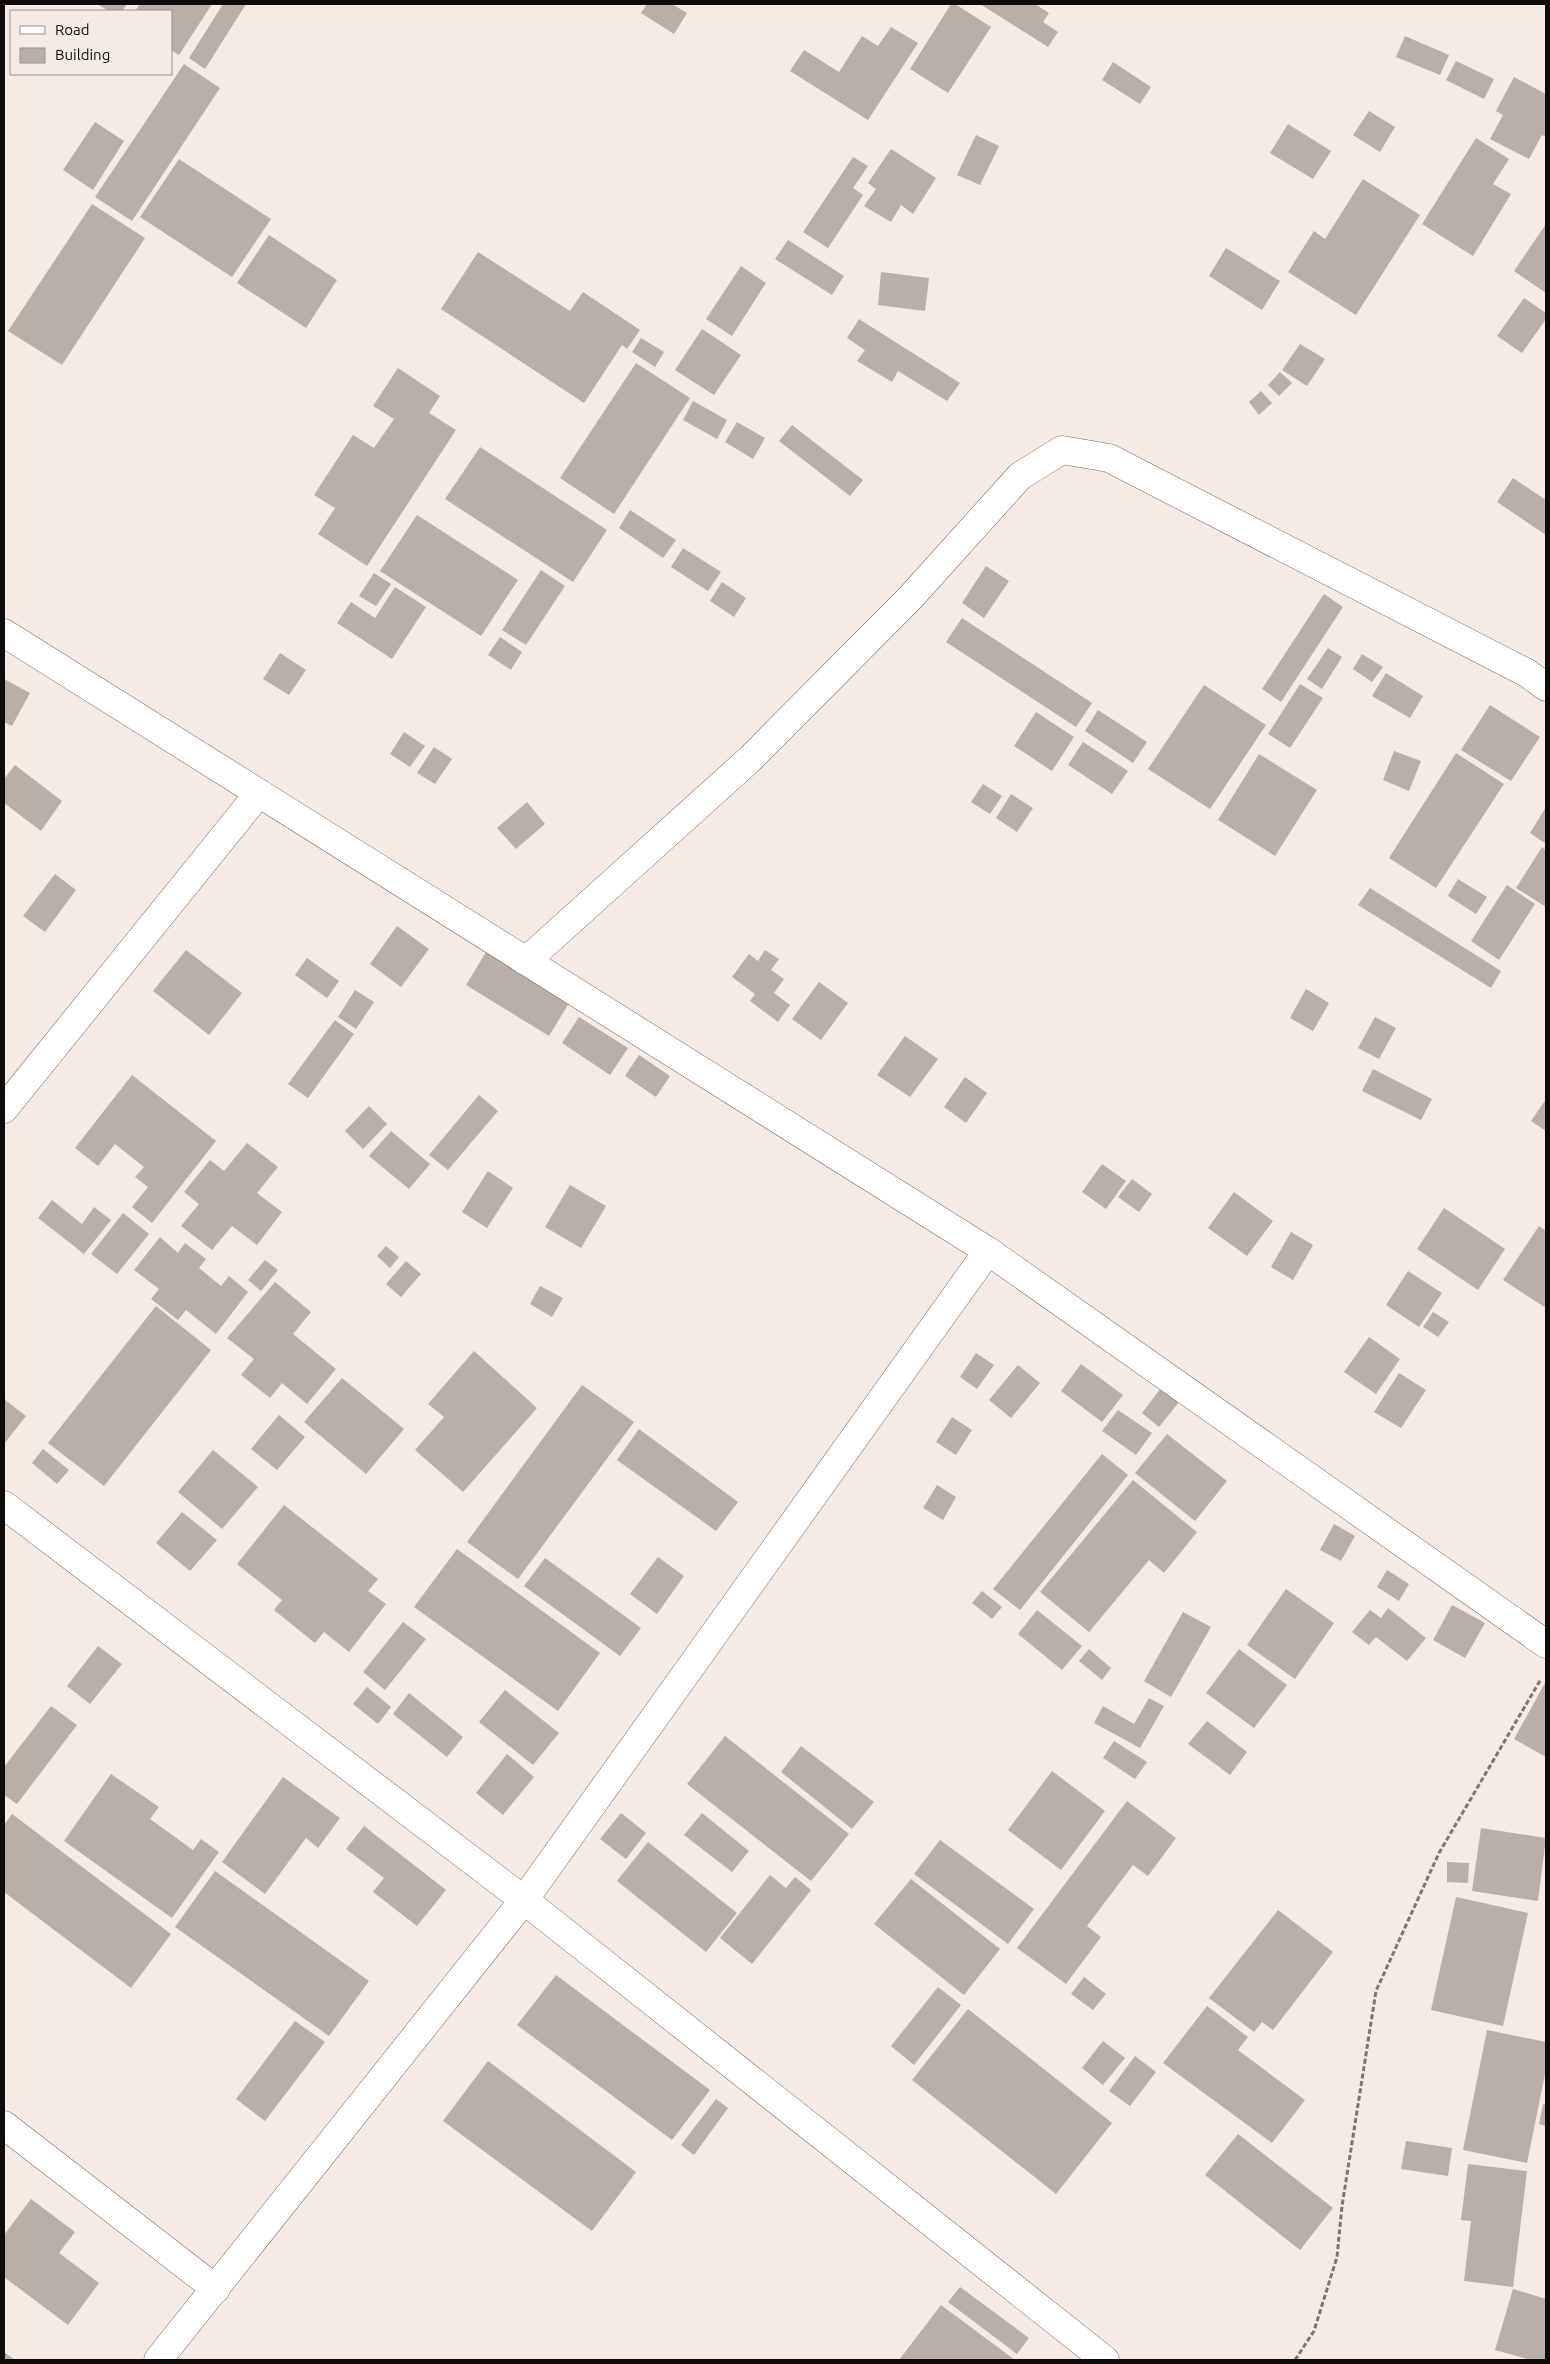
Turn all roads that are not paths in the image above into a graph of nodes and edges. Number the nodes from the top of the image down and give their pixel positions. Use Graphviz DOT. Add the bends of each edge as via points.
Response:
graph roads {
  1 [pos="4,633"];
  2 [pos="1546,687"];
  3 [pos="260,793"];
  4 [pos="526,961"];
  5 [pos="4,1109"];
  6 [pos="988,1251"];
  7 [pos="4,1505"];
  8 [pos="1546,1644"];
  9 [pos="524,1900"];
  10 [pos="4,2125"];
  11 [pos="216,2289"];
  12 [pos="158,2360"];
  13 [pos="1105,2360"];
  1 -- 3 [label="street"];
  2 -- 4 [label="street" via="1527,673 1109,458 1062,450 1020,476 910,598 750,759"];
  3 -- 4 [label="street"];
  3 -- 5 [label="street"];
  4 -- 6 [label="street"];
  6 -- 8 [label="street"];
  6 -- 9 [label="street"];
  7 -- 9 [label="street"];
  9 -- 11 [label="street"];
  9 -- 13 [label="street"];
  10 -- 11 [label="street"];
  11 -- 12 [label="street"];
}
